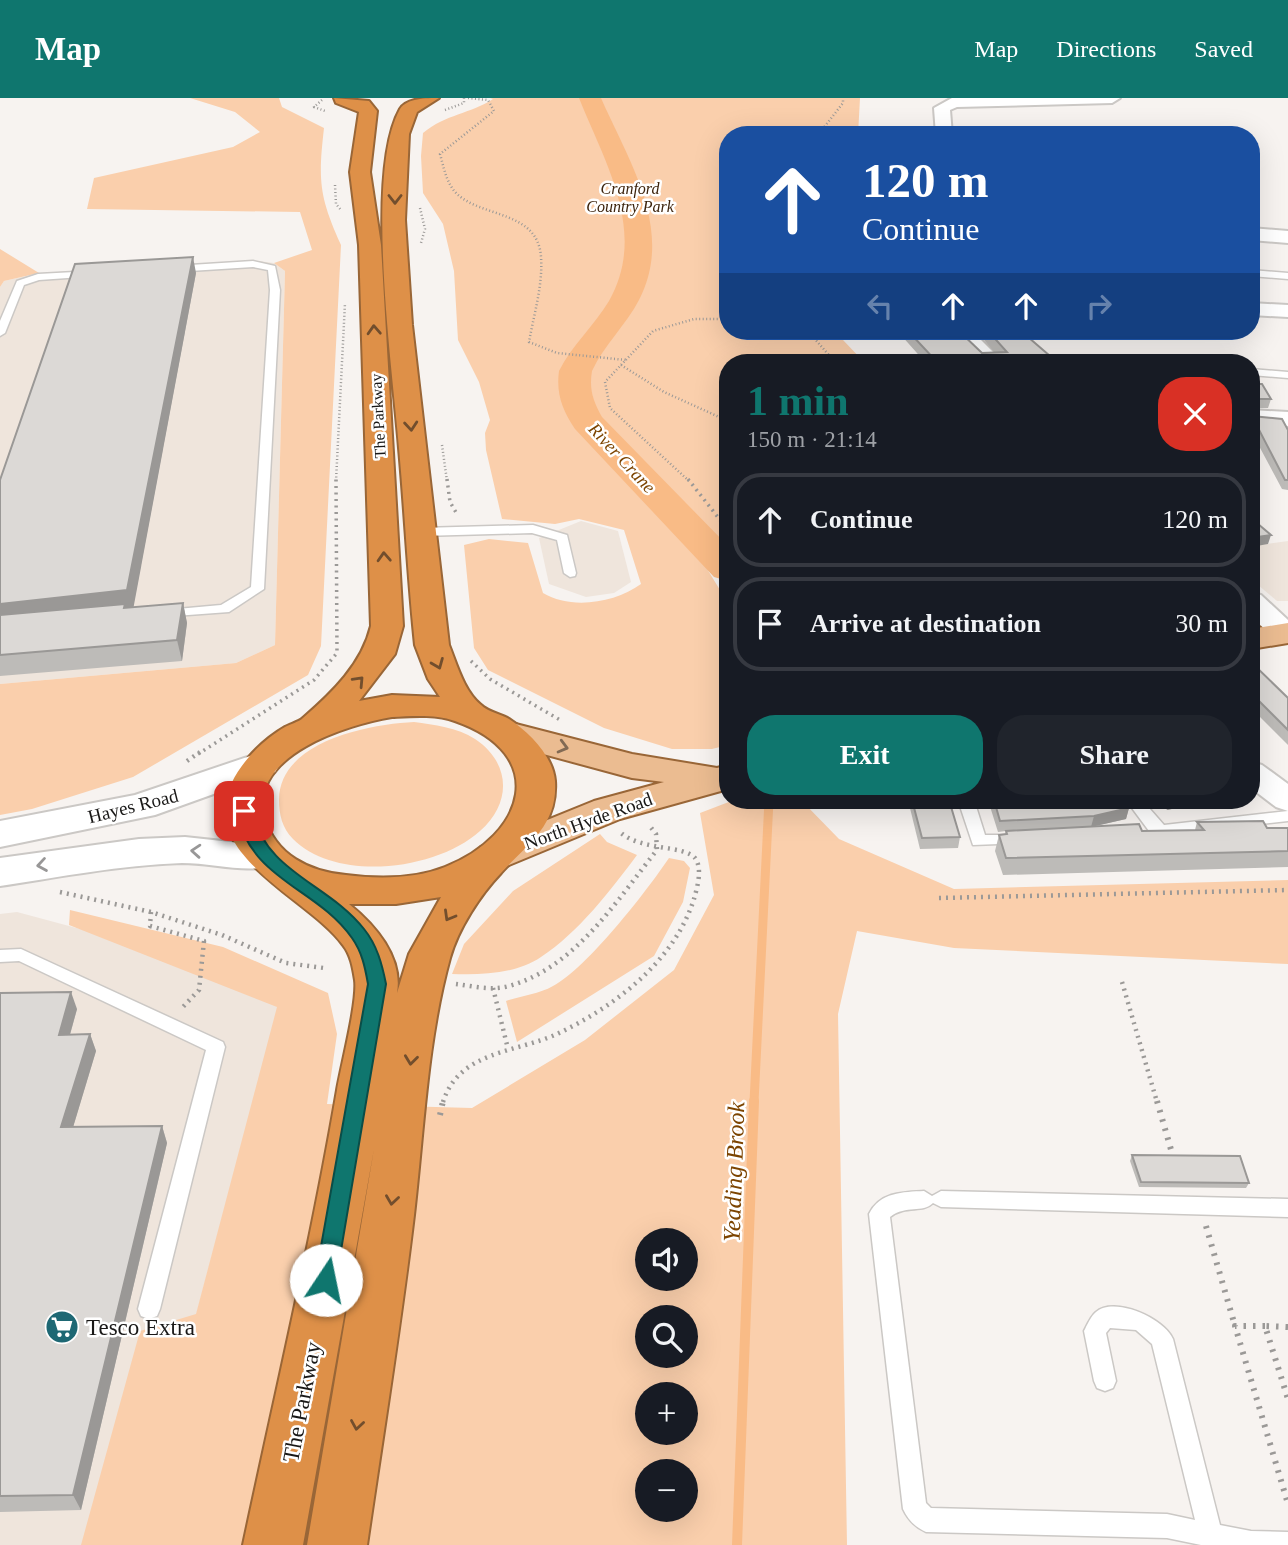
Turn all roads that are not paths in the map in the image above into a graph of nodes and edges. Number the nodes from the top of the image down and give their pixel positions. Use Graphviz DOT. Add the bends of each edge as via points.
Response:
graph roads {
  1 [pos="406,98"];
  2 [pos="1112,98"];
  3 [pos="392,99"];
  4 [pos="333,103"];
  5 [pos="436,105"];
  6 [pos="943,126"];
  7 [pos="1260,235"];
  8 [pos="1288,237"];
  9 [pos="159,270"];
  10 [pos="105,273"];
  11 [pos="1260,274"];
  12 [pos="1288,276"];
  13 [pos="6,307"];
  14 [pos="1260,309"];
  15 [pos="1288,311"];
  16 [pos="0,333"];
  17 [pos="969,340"];
  18 [pos="984,354"];
  19 [pos="1260,373"];
  20 [pos="1288,375"];
  21 [pos="1260,418"];
  22 [pos="1288,419"];
  23 [pos="421,532"];
  24 [pos="570,573"];
  25 [pos="1260,609"];
  26 [pos="158,615"];
  27 [pos="1287,633"];
  28 [pos="1260,638"];
  29 [pos="469,714"];
  30 [pos="314,726"];
  31 [pos="508,733"];
  32 [pos="262,764"];
  33 [pos="719,777"];
  34 [pos="1260,779"];
  35 [pos="719,780"];
  36 [pos="1288,800"];
  37 [pos="969,809"];
  38 [pos="1139,809"];
  39 [pos="1288,816"];
  40 [pos="0,834"];
  41 [pos="1035,838"];
  42 [pos="492,859"];
  43 [pos="278,867"];
  44 [pos="0,872"];
  45 [pos="0,956"];
  46 [pos="398,1128"];
  47 [pos="1288,1208"];
  48 [pos="149,1309"];
  49 [pos="1105,1381"];
  50 [pos="1200,1537"];
  51 [pos="1288,1544"];
  52 [pos="273,1545"];
  53 [pos="337,1545"];
  1 -- 3 [label="highway"];
  2 -- 6 [label="street" via="954,102 942,108"];
  3 -- 4 [label="highway"];
  30 -- 4 [label="highway, The Parkway, one-way" via="380,655 387,626 370,253 360,172 368,111 363,105"];
  5 -- 23 [label="highway, The Parkway, one-way" via="416,104 405,114 394,191 396,263"];
  7 -- 8 [label="street"];
  9 -- 26 [label="lane" via="253,264 272,268 275,290 257,589 224,609"];
  10 -- 13 [label="lane" via="20,283"];
  11 -- 12 [label="lane"];
  13 -- 16 [label="lane"];
  14 -- 15 [label="street"];
  17 -- 18 [label="street"];
  19 -- 20 [label="lane"];
  21 -- 22 [label="street"];
  23 -- 24 [label="lane" via="533,529 562,538"];
  23 -- 29 [label="highway, The Parkway, one-way" via="432,645 445,679"];
  25 -- 27 [label="street"];
  27 -- 28 [label="main road"];
  29 -- 30 [label="highway" via="432,706 392,706 352,712"];
  29 -- 31 [label="highway"];
  30 -- 32 [label="highway"];
  31 -- 33 [label="main road, North Hyde Road, one-way" via="632,766"];
  31 -- 42 [label="highway" via="536,770 538,792 533,814 518,836"];
  32 -- 40 [label="street, Hayes Road" via="142,806"];
  32 -- 43 [label="highway" via="249,787 244,811 249,835"];
  34 -- 36 [label="street"];
  35 -- 42 [label="main road, North Hyde Road" via="607,810"];
  37 -- 41 [label="lane" via="979,841"];
  38 -- 39 [label="lane" via="1153,832"];
  42 -- 43 [label="highway" via="458,877 414,889 366,892 322,886"];
  42 -- 46 [label="highway, The Parkway, one-way" via="447,918 430,954 419,993"];
  43 -- 44 [label="street, one-way" via="185,850"];
  43 -- 46 [label="highway, The Parkway" via="339,914 371,957"];
  45 -- 48 [label="lane" via="21,955 216,1047"];
  46 -- 52 [label="highway, The Parkway"];
  46 -- 53 [label="highway, The Parkway, one-way"];
  47 -- 50 [label="lane" via="933,1200 896,1201 879,1214 915,1509 926,1520 1167,1526"];
  49 -- 50 [label="lane" via="1095,1331 1098,1324 1104,1318 1138,1319 1153,1327 1162,1339"];
  50 -- 51 [label="lane"];
}
